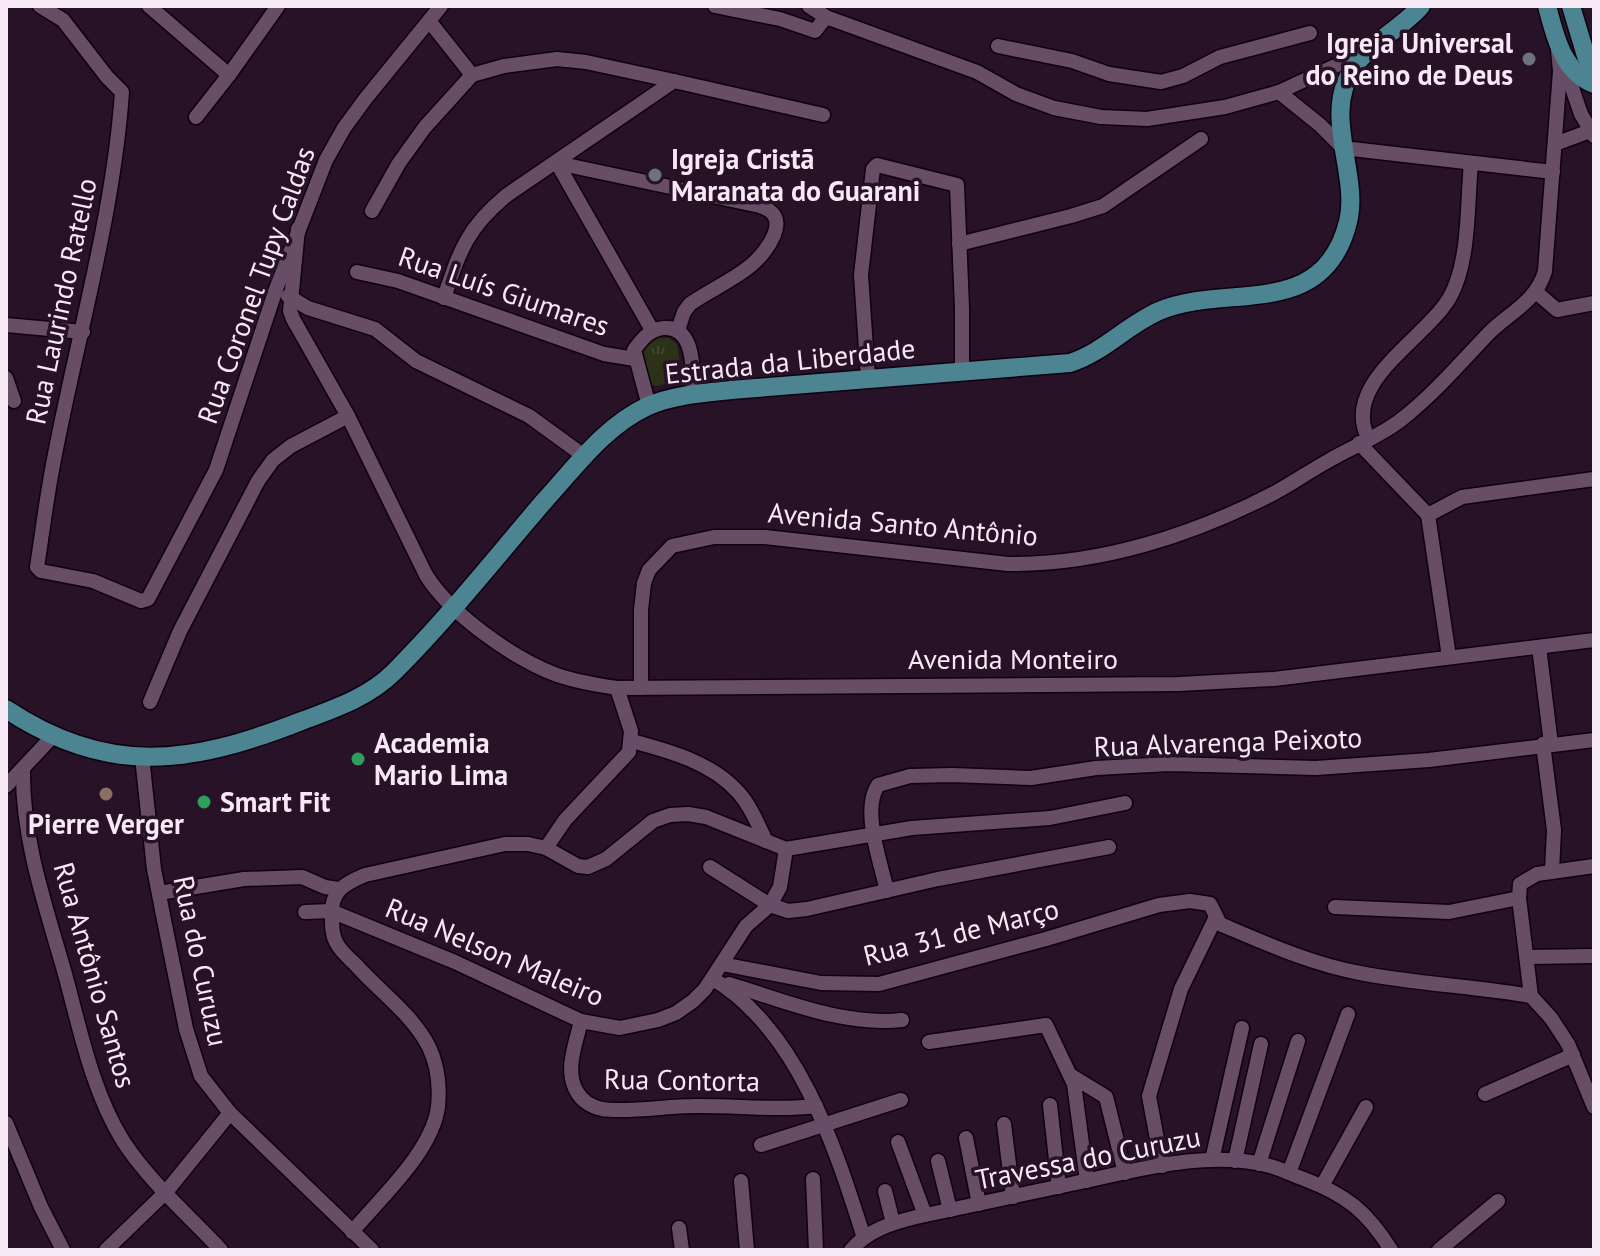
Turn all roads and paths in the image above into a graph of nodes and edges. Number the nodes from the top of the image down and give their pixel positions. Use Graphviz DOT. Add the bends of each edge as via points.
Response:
graph roads {
  1 [pos="40,6"];
  2 [pos="149,6"];
  3 [pos="278,6"];
  4 [pos="441,6"];
  5 [pos="715,6"];
  6 [pos="809,6"];
  7 [pos="1421,6"];
  8 [pos="1547,6"];
  9 [pos="1571,6"];
  10 [pos="826,17"];
  11 [pos="430,22"];
  12 [pos="1310,33"];
  13 [pos="998,46"];
  14 [pos="1558,46"];
  15 [pos="1370,50"];
  16 [pos="1594,70"];
  17 [pos="229,75"];
  18 [pos="472,75"];
  19 [pos="674,81"];
  20 [pos="1594,84"];
  21 [pos="1279,92"];
  22 [pos="823,115"];
  23 [pos="196,117"];
  24 [pos="1592,133"];
  25 [pos="1201,139"];
  26 [pos="1555,144"];
  27 [pos="1343,148"];
  28 [pos="557,163"];
  29 [pos="1471,163"];
  30 [pos="1553,172"];
  31 [pos="372,211"];
  32 [pos="298,229"];
  33 [pos="959,244"];
  34 [pos="357,272"];
  35 [pos="276,289"];
  36 [pos="1536,292"];
  37 [pos="444,298"];
  38 [pos="292,299"];
  39 [pos="1594,303"];
  40 [pos="6,325"];
  41 [pos="652,330"];
  42 [pos="678,330"];
  43 [pos="83,332"];
  44 [pos="635,359"];
  45 [pos="962,372"];
  46 [pos="6,378"];
  47 [pos="868,378"];
  48 [pos="695,394"];
  49 [pos="14,401"];
  50 [pos="649,406"];
  51 [pos="348,416"];
  52 [pos="1364,441"];
  53 [pos="584,456"];
  54 [pos="1594,479"];
  55 [pos="1428,515"];
  56 [pos="37,567"];
  57 [pos="452,609"];
  58 [pos="1594,640"];
  59 [pos="1539,647"];
  60 [pos="1449,657"];
  61 [pos="617,688"];
  62 [pos="641,688"];
  63 [pos="150,702"];
  64 [pos="6,709"];
  65 [pos="53,736"];
  66 [pos="1594,740"];
  67 [pos="632,741"];
  68 [pos="1547,744"];
  69 [pos="142,757"];
  70 [pos="23,770"];
  71 [pos="6,786"];
  72 [pos="1125,803"];
  73 [pos="875,835"];
  74 [pos="766,841"];
  75 [pos="1109,847"];
  76 [pos="546,848"];
  77 [pos="786,849"];
  78 [pos="1594,866"];
  79 [pos="710,867"];
  80 [pos="1552,871"];
  81 [pos="331,888"];
  82 [pos="887,891"];
  83 [pos="159,893"];
  84 [pos="1519,898"];
  85 [pos="770,905"];
  86 [pos="1335,907"];
  87 [pos="331,911"];
  88 [pos="305,912"];
  89 [pos="1215,919"];
  90 [pos="1594,956"];
  91 [pos="1527,957"];
  92 [pos="722,964"];
  93 [pos="713,979"];
  94 [pos="1531,996"];
  95 [pos="1348,1014"];
  96 [pos="902,1020"];
  97 [pos="581,1021"];
  98 [pos="1242,1028"];
  99 [pos="1298,1041"];
  100 [pos="929,1042"];
  101 [pos="1261,1044"];
  102 [pos="1573,1055"];
  103 [pos="1588,1073"];
  104 [pos="1070,1075"];
  105 [pos="1485,1094"];
  106 [pos="901,1100"];
  107 [pos="1050,1105"];
  108 [pos="816,1106"];
  109 [pos="1366,1107"];
  110 [pos="1594,1107"];
  111 [pos="230,1113"];
  112 [pos="6,1123"];
  113 [pos="824,1124"];
  114 [pos="1004,1124"];
  115 [pos="966,1138"];
  116 [pos="898,1142"];
  117 [pos="761,1145"];
  118 [pos="1212,1160"];
  119 [pos="938,1161"];
  120 [pos="1235,1161"];
  121 [pos="1259,1164"];
  122 [pos="1162,1166"];
  123 [pos="1125,1173"];
  124 [pos="1289,1173"];
  125 [pos="813,1179"];
  126 [pos="741,1181"];
  127 [pos="1087,1181"];
  128 [pos="1322,1186"];
  129 [pos="1059,1187"];
  130 [pos="885,1191"];
  131 [pos="166,1192"];
  132 [pos="1013,1197"];
  133 [pos="1498,1201"];
  134 [pos="979,1204"];
  135 [pos="950,1210"];
  136 [pos="925,1215"];
  137 [pos="893,1223"];
  138 [pos="679,1228"];
  139 [pos="352,1232"];
  140 [pos="864,1238"];
  141 [pos="63,1250"];
  142 [pos="106,1250"];
  143 [pos="221,1250"];
  144 [pos="372,1250"];
  145 [pos="682,1250"];
  146 [pos="747,1250"];
  147 [pos="816,1250"];
  148 [pos="851,1250"];
  149 [pos="1391,1250"];
  150 [pos="1439,1250"];
  1 -- 43 [label="street, Rua Laurindo Ratello" via="63,20 122,92 118,151"];
  2 -- 17 [label="street"];
  3 -- 17 [label="street"];
  4 -- 11 [label="street, Rua Coronel Tupy Caldas"];
  5 -- 10 [label="street" via="815,31"];
  6 -- 10 [label="street"];
  7 -- 15 [label="main road, Estrada da Liberdade"];
  8 -- 14 [label="main road"];
  9 -- 16 [label="main road"];
  10 -- 21 [label="street" via="977,72 1054,108 1101,117 1183,115"];
  11 -- 18 [label="street"];
  11 -- 32 [label="street, Rua Coronel Tupy Caldas" via="344,128"];
  12 -- 13 [label="street" via="1220,57 1161,82"];
  14 -- 20 [label="main road" via="1578,76"];
  14 -- 24 [label="street"];
  14 -- 26 [label="street"];
  15 -- 21 [label="street"];
  15 -- 27 [label="main road, Estrada da Liberdade" via="1342,93"];
  17 -- 23 [label="street"];
  18 -- 19 [label="street" via="557,59"];
  18 -- 31 [label="street" via="408,151"];
  19 -- 22 [label="street"];
  19 -- 28 [label="street"];
  21 -- 27 [label="street"];
  24 -- 26 [label="street"];
  25 -- 33 [label="street" via="1103,206"];
  26 -- 30 [label="street"];
  27 -- 29 [label="street"];
  27 -- 45 [label="main road, Estrada da Liberdade" via="1348,221 1327,263 1301,285 1175,306 1070,363"];
  28 -- 37 [label="street" via="486,212 461,249"];
  28 -- 41 [label="street"];
  28 -- 42 [label="street" via="760,206 774,214 778,222 769,247 745,272 690,304"];
  29 -- 30 [label="street"];
  29 -- 52 [label="street" via="1459,279 1449,300 1367,393 1361,424"];
  30 -- 36 [label="street" via="1545,271"];
  32 -- 35 [label="street, Rua Coronel Tupy Caldas"];
  32 -- 38 [label="street"];
  33 -- 45 [label="street"];
  33 -- 47 [label="street" via="958,189 953,183 877,165 873,169 862,255"];
  34 -- 37 [label="street, Rua Luís Giumares"];
  35 -- 38 [label="street"];
  35 -- 56 [label="street, Rua Coronel Tupy Caldas" via="216,470 148,599"];
  36 -- 39 [label="street" via="1557,310"];
  36 -- 52 [label="street, Avenida Santo Antônio" via="1429,396"];
  37 -- 44 [label="street, Rua Luís Giumares" via="604,354"];
  38 -- 51 [label="street, Avenida Monteiro" via="293,319"];
  38 -- 53 [label="street" via="375,329 416,361 529,416"];
  40 -- 43 [label="street"];
  41 -- 42 [label="street"];
  41 -- 44 [label="street" via="634,350"];
  42 -- 48 [label="street" via="689,344"];
  43 -- 56 [label="street, Rua Laurindo Ratello"];
  44 -- 50 [label="street"];
  45 -- 47 [label="main road, Estrada da Liberdade"];
  46 -- 49 [label="street"];
  47 -- 48 [label="main road, Estrada da Liberdade"];
  48 -- 50 [label="main road, Estrada da Liberdade"];
  50 -- 53 [label="main road, Estrada da Liberdade" via="615,426"];
  51 -- 57 [label="street, Avenida Monteiro" via="426,575"];
  51 -- 63 [label="street" via="291,446 258,481 180,631"];
  52 -- 55 [label="street"];
  52 -- 62 [label="street, Avenida Santo Antônio" via="1226,515 1080,560 1008,564 765,537 714,537 672,546 644,583"];
  53 -- 57 [label="main road, Estrada da Liberdade"];
  54 -- 55 [label="street" via="1462,497"];
  55 -- 60 [label="street"];
  57 -- 61 [label="street, Avenida Monteiro" via="527,661 584,683"];
  57 -- 69 [label="main road, Estrada da Liberdade" via="394,672 344,705 226,748"];
  58 -- 59 [label="street, Avenida Monteiro"];
  59 -- 60 [label="street, Avenida Monteiro"];
  59 -- 68 [label="street"];
  60 -- 62 [label="street, Avenida Monteiro" via="1274,679 1179,684"];
  61 -- 62 [label="street, Avenida Monteiro"];
  61 -- 67 [label="street"];
  64 -- 65 [label="main road, Estrada da Liberdade"];
  65 -- 69 [label="main road, Estrada da Liberdade"];
  65 -- 70 [label="street"];
  66 -- 68 [label="street, Rua Alvarenga Peixoto"];
  67 -- 74 [label="street" via="672,752 722,777 739,793"];
  67 -- 76 [label="street" via="629,752"];
  68 -- 73 [label="street, Rua Alvarenga Peixoto" via="1316,768 1169,764 1031,778 910,776 878,785 873,793"];
  68 -- 80 [label="street"];
  69 -- 83 [label="street, Rua do Curuzu"];
  70 -- 71 [label="street"];
  70 -- 131 [label="street, Rua Antônio Santos" via="29,839 89,1060 123,1141"];
  72 -- 73 [label="street" via="1050,818"];
  73 -- 77 [label="street"];
  73 -- 82 [label="street, Rua Alvarenga Peixoto"];
  74 -- 76 [label="street" via="688,814 653,821 588,867"];
  74 -- 77 [label="street"];
  75 -- 82 [label="street"];
  76 -- 81 [label="street" via="516,844 478,849"];
  77 -- 85 [label="street, Rua Nelson Maleiro" via="780,887"];
  78 -- 80 [label="street"];
  79 -- 85 [label="street"];
  80 -- 84 [label="street" via="1525,879"];
  81 -- 83 [label="street" via="302,877 244,879"];
  81 -- 87 [label="street"];
  82 -- 85 [label="street" via="807,909 788,911"];
  83 -- 111 [label="street, Rua do Curuzu" via="193,1056 206,1084"];
  84 -- 86 [label="street" via="1449,912"];
  84 -- 91 [label="street"];
  85 -- 92 [label="street, Rua Nelson Maleiro" via="746,926"];
  87 -- 88 [label="street"];
  87 -- 97 [label="street, Rua Nelson Maleiro"];
  87 -- 139 [label="street" via="335,941 342,951 430,1048 439,1089 432,1131 421,1150"];
  89 -- 92 [label="street, Rua 31 de Março" via="1210,904 1159,905 879,984 821,983"];
  89 -- 94 [label="street" via="1281,949 1360,973"];
  89 -- 122 [label="street" via="1181,989 1149,1096"];
  90 -- 91 [label="street"];
  91 -- 94 [label="street"];
  92 -- 93 [label="street, Rua Nelson Maleiro"];
  93 -- 96 [label="street" via="846,1019"];
  93 -- 97 [label="street, Rua Nelson Maleiro" via="693,1001 658,1020 620,1028"];
  93 -- 108 [label="street" via="767,1027"];
  94 -- 102 [label="street"];
  95 -- 124 [label="street"];
  97 -- 108 [label="street, Rua Contorta" via="571,1080 587,1104 602,1109"];
  98 -- 118 [label="street"];
  99 -- 121 [label="street"];
  100 -- 104 [label="street" via="1046,1025"];
  101 -- 120 [label="street"];
  102 -- 103 [label="street"];
  102 -- 105 [label="street"];
  103 -- 110 [label="street"];
  104 -- 123 [label="street" via="1106,1097"];
  104 -- 127 [label="street"];
  106 -- 113 [label="street"];
  107 -- 129 [label="street"];
  108 -- 113 [label="street"];
  109 -- 128 [label="street"];
  111 -- 131 [label="street"];
  111 -- 139 [label="street, Rua do Curuzu"];
  112 -- 141 [label="street"];
  113 -- 117 [label="street"];
  113 -- 140 [label="street"];
  114 -- 132 [label="street"];
  115 -- 134 [label="street"];
  116 -- 136 [label="street"];
  118 -- 120 [label="street, Travessa do Curuzu"];
  118 -- 122 [label="street, Travessa do Curuzu"];
  119 -- 135 [label="street"];
  120 -- 121 [label="street, Travessa do Curuzu"];
  121 -- 124 [label="street, Travessa do Curuzu"];
  122 -- 123 [label="street, Travessa do Curuzu"];
  123 -- 127 [label="street, Travessa do Curuzu"];
  124 -- 128 [label="street, Travessa do Curuzu"];
  125 -- 147 [label="street"];
  126 -- 146 [label="street"];
  127 -- 129 [label="street, Travessa do Curuzu"];
  128 -- 149 [label="street, Travessa do Curuzu" via="1352,1202 1376,1225"];
  129 -- 132 [label="street, Travessa do Curuzu"];
  130 -- 137 [label="street"];
  131 -- 142 [label="street"];
  131 -- 143 [label="street, Rua Antônio Santos"];
  132 -- 134 [label="street, Travessa do Curuzu"];
  133 -- 150 [label="street"];
  134 -- 135 [label="street, Travessa do Curuzu"];
  135 -- 136 [label="street, Travessa do Curuzu"];
  136 -- 137 [label="street, Travessa do Curuzu"];
  137 -- 140 [label="street, Travessa do Curuzu"];
  138 -- 145 [label="street"];
  139 -- 144 [label="street, Rua do Curuzu"];
  140 -- 148 [label="street, Travessa do Curuzu"];
}
